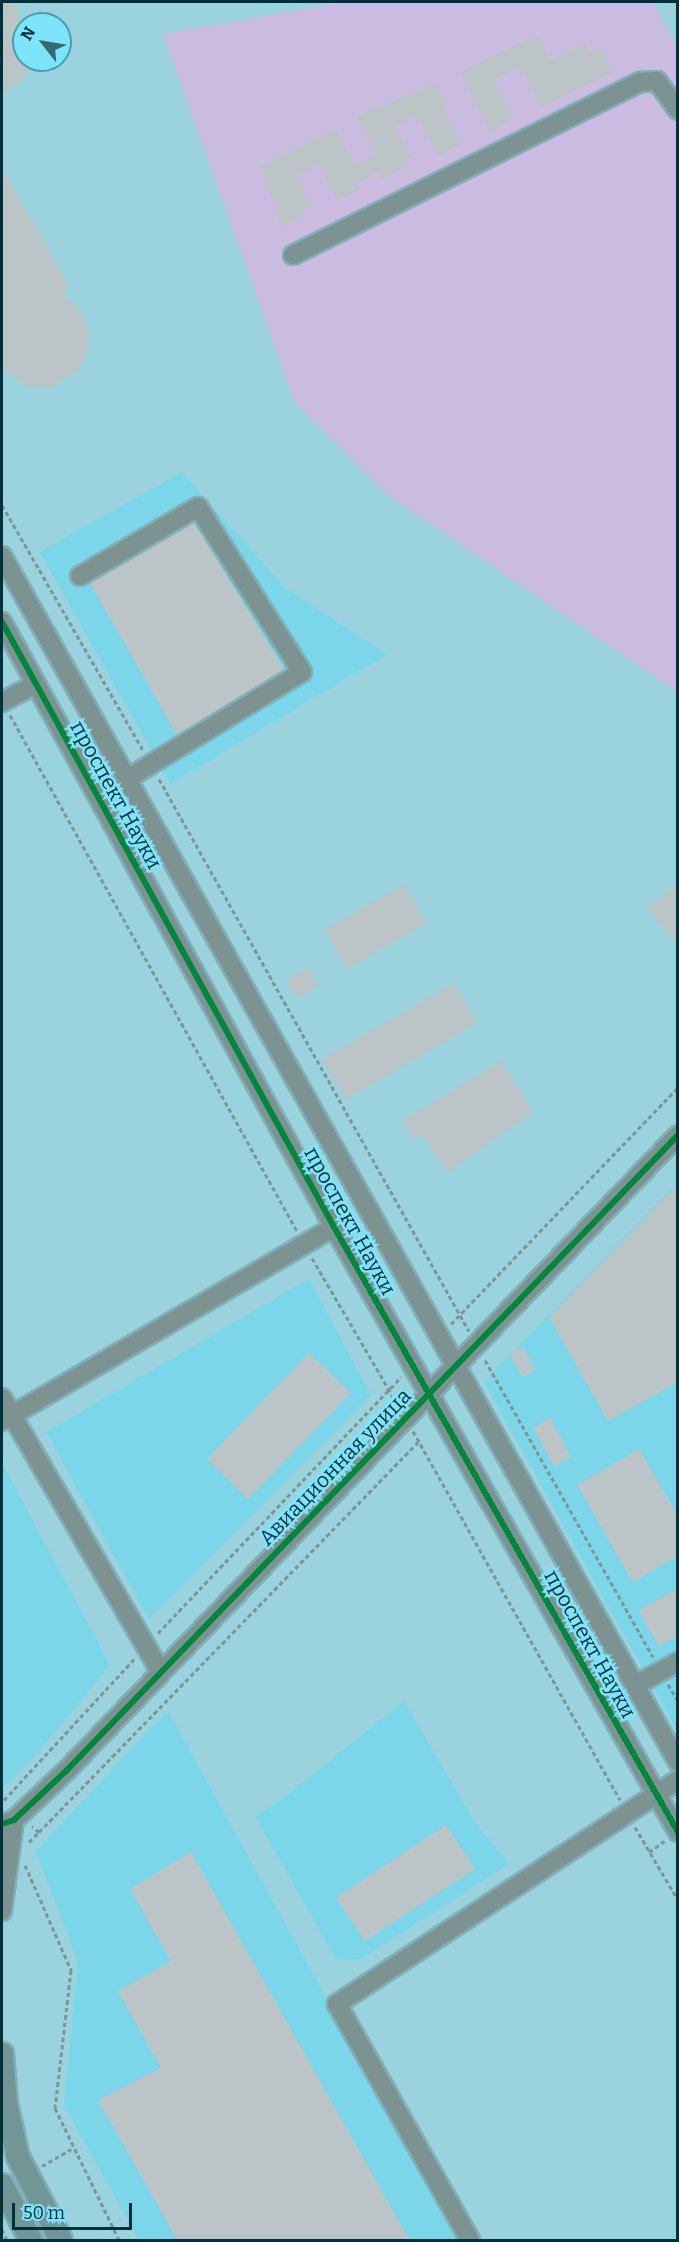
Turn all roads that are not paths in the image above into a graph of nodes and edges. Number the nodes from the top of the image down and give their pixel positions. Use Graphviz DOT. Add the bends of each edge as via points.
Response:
graph roads {
  1 [pos="678,110"];
  2 [pos="293,255"];
  3 [pos="2,556"];
  4 [pos="80,576"];
  5 [pos="2,622"];
  6 [pos="36,684"];
  7 [pos="2,702"];
  8 [pos="127,779"];
  9 [pos="678,1135"];
  10 [pos="334,1227"];
  11 [pos="457,1364"];
  12 [pos="429,1393"];
  13 [pos="2,1398"];
  14 [pos="6,1418"];
  15 [pos="678,1662"];
  16 [pos="161,1672"];
  17 [pos="636,1685"];
  18 [pos="678,1761"];
  19 [pos="678,1780"];
  20 [pos="655,1792"];
  21 [pos="12,1819"];
  22 [pos="678,1832"];
  23 [pos="2,1911"];
  24 [pos="2,2054"];
  25 [pos="2,2185"];
  26 [pos="31,2241"];
  27 [pos="61,2241"];
  28 [pos="470,2241"];
  1 -- 2 [label="street" via="657,81 640,82"];
  3 -- 8 [label="street, проспект Науки"];
  4 -- 8 [label="street" via="198,507 302,672"];
  5 -- 6 [label="street, проспект Науки"];
  6 -- 7 [label="street"];
  6 -- 10 [label="street, проспект Науки"];
  8 -- 11 [label="street, проспект Науки"];
  9 -- 11 [label="street, Авиационная улица"];
  10 -- 12 [label="street, проспект Науки"];
  10 -- 14 [label="street"];
  11 -- 12 [label="street, Авиационная улица"];
  11 -- 17 [label="street, проспект Науки"];
  12 -- 16 [label="street, Авиационная улица"];
  12 -- 20 [label="street, проспект Науки"];
  13 -- 14 [label="street"];
  14 -- 16 [label="street"];
  15 -- 17 [label="street"];
  16 -- 21 [label="street, Авиационная улица"];
  17 -- 18 [label="street, проспект Науки"];
  19 -- 20 [label="street"];
  20 -- 22 [label="street, проспект Науки"];
  20 -- 28 [label="street" via="337,2004"];
  21 -- 23 [label="street"];
  24 -- 27 [label="main road" via="6,2104 18,2157"];
  25 -- 26 [label="main road"];
}
